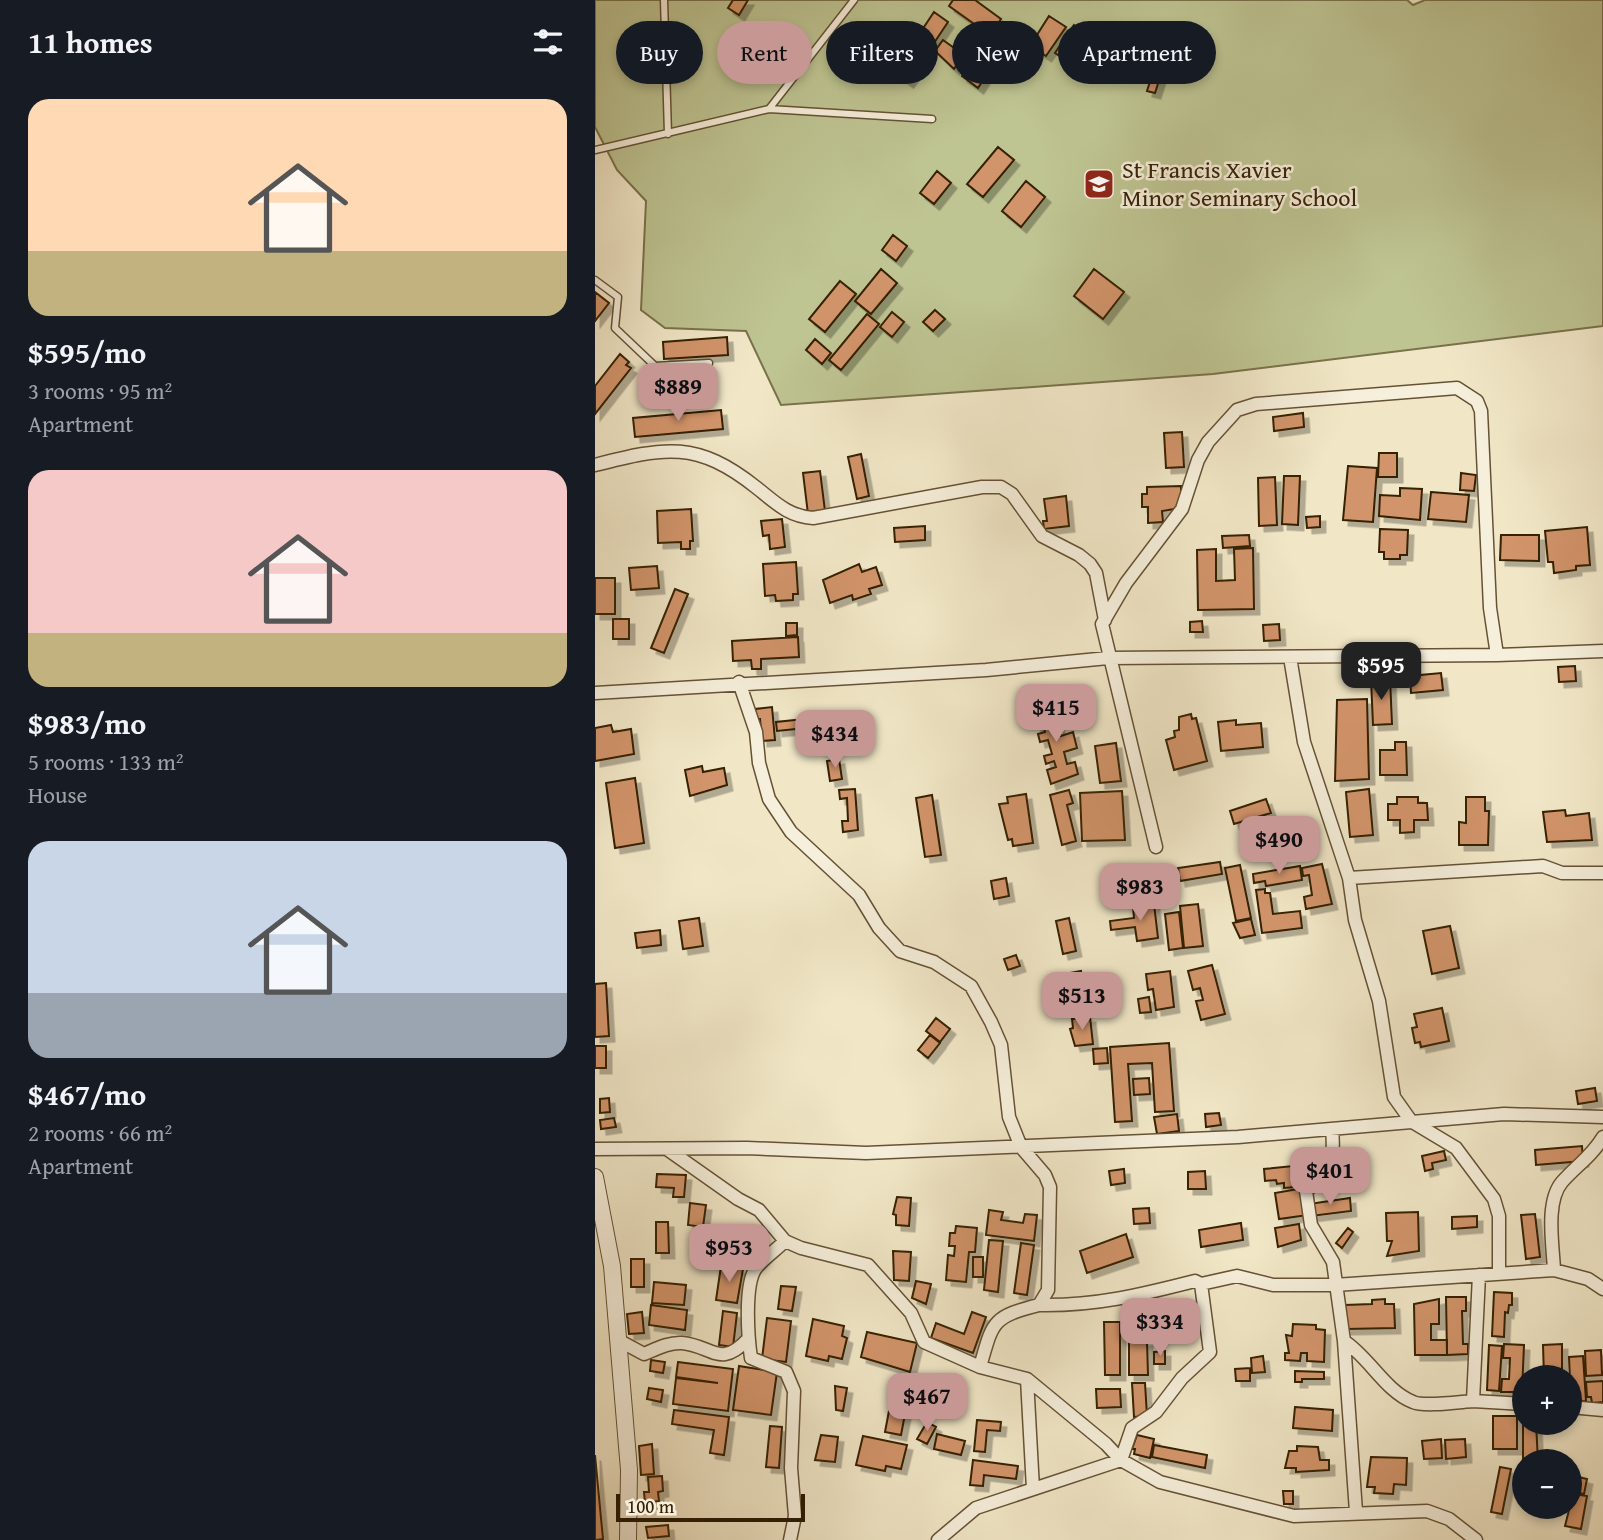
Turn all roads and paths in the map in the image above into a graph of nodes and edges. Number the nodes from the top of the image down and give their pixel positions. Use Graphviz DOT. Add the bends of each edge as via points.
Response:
graph roads {
  1 [pos="664,0"];
  2 [pos="854,0"];
  3 [pos="769,109"];
  4 [pos="932,119"];
  5 [pos="668,134"];
  6 [pos="595,150"];
  7 [pos="595,280"];
  8 [pos="709,363"];
  9 [pos="595,465"];
  10 [pos="1105,620"];
  11 [pos="1603,650"];
  12 [pos="1497,655"];
  13 [pos="1290,657"];
  14 [pos="1108,658"];
  15 [pos="739,682"];
  16 [pos="595,693"];
  17 [pos="1156,847"];
  18 [pos="1603,873"];
  19 [pos="1349,877"];
  20 [pos="1603,1117"];
  21 [pos="1412,1121"];
  22 [pos="1332,1129"];
  23 [pos="1603,1137"];
  24 [pos="1021,1147"];
  25 [pos="595,1149"];
  26 [pos="667,1149"];
  27 [pos="595,1177"];
  28 [pos="785,1241"];
  29 [pos="1554,1270"];
  30 [pos="1499,1272"];
  31 [pos="1479,1275"];
  32 [pos="1201,1284"];
  33 [pos="1335,1285"];
  34 [pos="1603,1289"];
  35 [pos="1039,1305"];
  36 [pos="748,1339"];
  37 [pos="618,1340"];
  38 [pos="1344,1341"];
  39 [pos="980,1367"];
  40 [pos="1027,1379"];
  41 [pos="1473,1401"];
  42 [pos="1512,1403"];
  43 [pos="1582,1408"];
  44 [pos="1603,1410"];
  45 [pos="1121,1460"];
  46 [pos="1033,1489"];
  47 [pos="1356,1513"];
  48 [pos="1470,1537"];
  49 [pos="628,1540"];
  50 [pos="790,1540"];
  51 [pos="938,1540"];
  1 -- 5 [label="lane"];
  2 -- 3 [label="lane"];
  3 -- 4 [label="lane"];
  3 -- 5 [label="lane"];
  5 -- 6 [label="lane"];
  7 -- 8 [label="lane" via="618,297 615,328 655,366"];
  9 -- 10 [label="street" via="675,449 695,453 726,466 797,517 813,518 1001,487 1012,494 1042,536 1090,564"];
  10 -- 12 [label="street" via="1126,583 1182,509 1208,442 1237,410 1256,404 1457,388 1477,401 1481,411 1490,608"];
  10 -- 14 [label="street"];
  11 -- 12 [label="street"];
  12 -- 13 [label="street"];
  13 -- 14 [label="street"];
  13 -- 19 [label="street" via="1304,742"];
  14 -- 15 [label="street" via="986,670"];
  14 -- 17 [label="street" via="1125,707"];
  15 -- 16 [label="street"];
  15 -- 24 [label="street" via="756,732 769,799 791,832 859,895 900,951 934,962 971,986 1001,1045 1009,1117"];
  18 -- 19 [label="street" via="1562,873 1543,866"];
  19 -- 21 [label="street" via="1355,920 1379,1001 1394,1097"];
  20 -- 21 [label="street" via="1504,1114"];
  21 -- 22 [label="street"];
  21 -- 30 [label="street" via="1456,1148 1494,1199 1499,1216"];
  22 -- 24 [label="street"];
  22 -- 33 [label="street" via="1334,1150 1326,1176 1306,1191 1311,1225 1333,1262"];
  23 -- 29 [label="street" via="1556,1191"];
  24 -- 26 [label="street" via="866,1153"];
  24 -- 35 [label="street" via="1050,1187 1048,1290"];
  25 -- 26 [label="street"];
  26 -- 28 [label="street" via="759,1210"];
  27 -- 37 [label="street" via="612,1266"];
  28 -- 36 [label="street" via="754,1270"];
  28 -- 39 [label="street" via="868,1265 911,1313 924,1342"];
  29 -- 30 [label="street"];
  29 -- 34 [label="street" via="1588,1279"];
  30 -- 31 [label="street"];
  31 -- 33 [label="street"];
  31 -- 41 [label="street"];
  32 -- 33 [label="street" via="1237,1276 1273,1284"];
  32 -- 35 [label="street" via="1195,1280 1081,1306"];
  32 -- 45 [label="street" via="1210,1352 1156,1412 1132,1427"];
  33 -- 38 [label="street"];
  35 -- 39 [label="street" via="1010,1312 992,1325"];
  36 -- 37 [label="street" via="735,1352 717,1355 683,1343 644,1353"];
  36 -- 50 [label="street" via="751,1357 786,1372 794,1391 790,1468 795,1516"];
  37 -- 49 [label="street" via="629,1470"];
  38 -- 41 [label="street" via="1414,1403"];
  38 -- 47 [label="street"];
  39 -- 40 [label="street"];
  40 -- 45 [label="street"];
  40 -- 46 [label="street"];
  41 -- 42 [label="street"];
  43 -- 44 [label="street"];
  45 -- 46 [label="street"];
  45 -- 47 [label="street" via="1160,1482 1294,1516"];
  46 -- 51 [label="street" via="976,1508"];
  47 -- 48 [label="street" via="1427,1511 1449,1519"];
}
